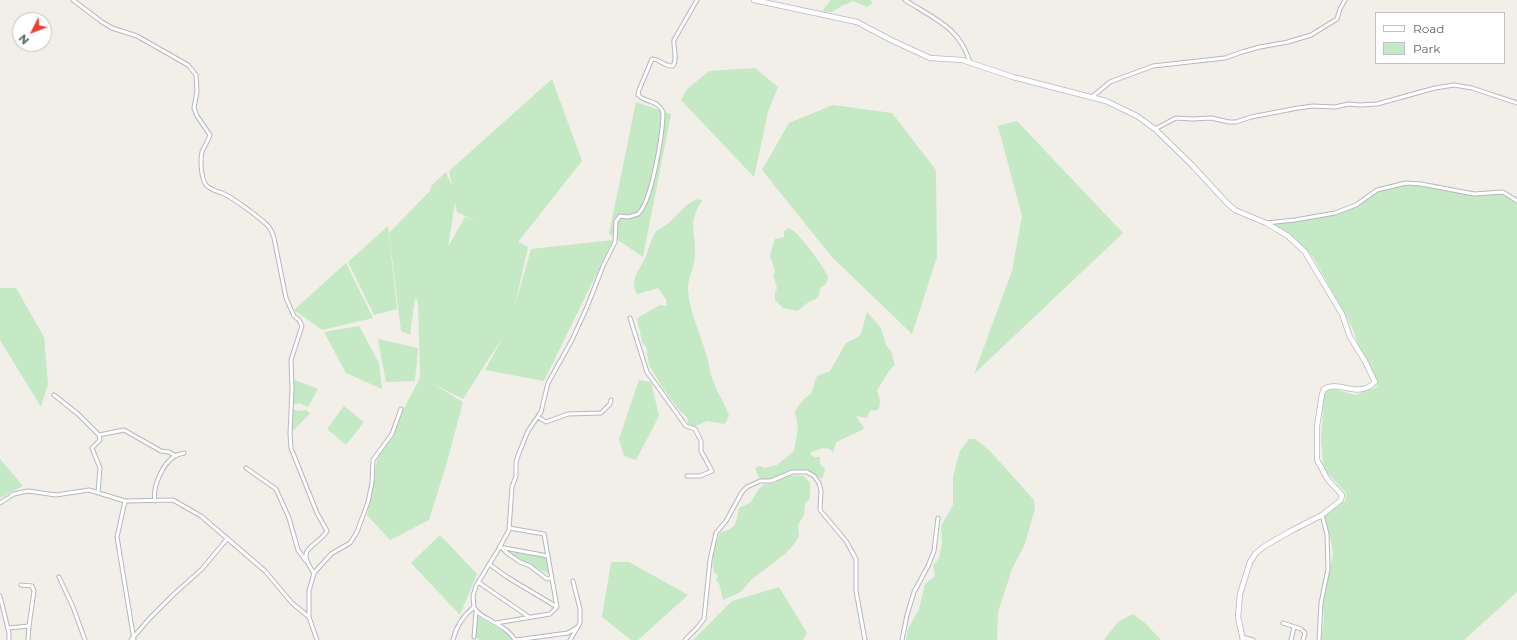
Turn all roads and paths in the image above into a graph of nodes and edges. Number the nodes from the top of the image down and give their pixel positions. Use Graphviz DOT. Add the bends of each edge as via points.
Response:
graph roads {
  1 [pos="73,0"];
  2 [pos="697,0"];
  3 [pos="754,0"];
  4 [pos="905,0"];
  5 [pos="1345,0"];
  6 [pos="970,63"];
  7 [pos="1092,97"];
  8 [pos="1517,103"];
  9 [pos="1155,129"];
  10 [pos="1517,201"];
  11 [pos="1266,223"];
  12 [pos="630,318"];
  13 [pos="54,395"];
  14 [pos="611,400"];
  15 [pos="401,409"];
  16 [pos="538,417"];
  17 [pos="99,435"];
  18 [pos="184,453"];
  19 [pos="176,456"];
  20 [pos="246,468"];
  21 [pos="687,476"];
  22 [pos="98,493"];
  23 [pos="125,501"];
  24 [pos="154,501"];
  25 [pos="0,503"];
  26 [pos="1322,515"];
  27 [pos="938,518"];
  28 [pos="509,528"];
  29 [pos="227,539"];
  30 [pos="500,546"];
  31 [pos="504,548"];
  32 [pos="548,556"];
  33 [pos="308,562"];
  34 [pos="489,564"];
  35 [pos="314,573"];
  36 [pos="59,577"];
  37 [pos="550,578"];
  38 [pos="573,581"];
  39 [pos="478,582"];
  40 [pos="21,585"];
  41 [pos="0,596"];
  42 [pos="557,606"];
  43 [pos="474,607"];
  44 [pos="476,612"];
  45 [pos="309,617"];
  46 [pos="529,618"];
  47 [pos="496,623"];
  48 [pos="1283,623"];
  49 [pos="29,626"];
  50 [pos="578,627"];
  51 [pos="1294,627"];
  52 [pos="8,628"];
  53 [pos="474,637"];
  54 [pos="1242,638"];
  55 [pos="133,639"];
  56 [pos="9,640"];
  57 [pos="28,640"];
  58 [pos="85,640"];
  59 [pos="316,640"];
  60 [pos="454,640"];
  61 [pos="515,640"];
  62 [pos="570,640"];
  63 [pos="685,640"];
  64 [pos="865,640"];
  65 [pos="902,640"];
  66 [pos="1253,640"];
  67 [pos="1291,640"];
  68 [pos="1303,640"];
  69 [pos="1319,640"];
  1 -- 33 [label="street" via="112,28 137,36 188,65 196,75 194,108 210,135 202,152 203,180 208,187 223,193 271,229 286,298 302,326 291,360 291,448 326,531 310,546 306,556"];
  2 -- 16 [label="street" via="674,40 676,58 673,66 652,59 638,93 640,97 658,105 663,112 654,177 644,205 638,214 620,216 616,221 615,242 587,307 548,383"];
  3 -- 6 [label="street" via="857,22 930,58"];
  4 -- 6 [label="street" via="956,34 968,53"];
  5 -- 7 [label="street" via="1337,19 1311,35 1225,58 1152,66 1110,82"];
  6 -- 7 [label="street"];
  7 -- 9 [label="street" via="1137,116"];
  8 -- 9 [label="street" via="1472,88 1454,85 1377,104 1313,106 1236,122 1211,118 1176,118"];
  9 -- 11 [label="street" via="1235,210"];
  10 -- 11 [label="street" via="1503,192 1474,194 1406,183 1377,190 1356,205 1335,213"];
  11 -- 26 [label="street" via="1288,236 1305,252 1342,314 1350,337 1375,382 1370,388 1358,390 1328,387 1322,394 1317,426 1317,460 1328,480 1342,495 1341,500"];
  12 -- 21 [label="street" via="647,372 686,426 695,429 701,441 701,450 712,471 700,476"];
  13 -- 17 [label="street"];
  14 -- 16 [label="street" via="602,413 568,414 546,422"];
  15 -- 35 [label="street" via="392,434 373,460 368,502 357,532 350,543 331,554"];
  16 -- 28 [label="street" via="528,431 516,462"];
  17 -- 19 [label="street" via="124,430 161,451"];
  17 -- 22 [label="street" via="100,440 92,448 100,468"];
  18 -- 19 [label="street"];
  19 -- 24 [label="street" via="165,466 155,486"];
  20 -- 33 [label="street" via="276,489 289,518 298,550"];
  22 -- 23 [label="street"];
  22 -- 25 [label="street" via="89,490 56,495 28,491 14,494"];
  23 -- 24 [label="street"];
  23 -- 55 [label="street" via="117,537"];
  24 -- 29 [label="street" via="173,500 201,516"];
  26 -- 54 [label="street" via="1265,546 1250,562 1240,594 1238,617"];
  26 -- 69 [label="street" via="1327,534 1328,569 1321,603"];
  27 -- 65 [label="street" via="934,551 914,592"];
  28 -- 30 [label="street"];
  28 -- 32 [label="street" via="544,534"];
  29 -- 45 [label="street" via="265,571 292,603"];
  29 -- 55 [label="street" via="202,569 149,619"];
  30 -- 31 [label="street"];
  30 -- 34 [label="street"];
  31 -- 32 [label="street"];
  31 -- 37 [label="street" via="520,562 547,579"];
  32 -- 42 [label="street"];
  33 -- 35 [label="street"];
  34 -- 39 [label="street"];
  34 -- 42 [label="street" via="507,578"];
  35 -- 45 [label="street" via="309,591"];
  36 -- 58 [label="street"];
  38 -- 50 [label="street" via="580,609"];
  39 -- 43 [label="street" via="473,596"];
  39 -- 46 [label="street"];
  40 -- 49 [label="street" via="34,588"];
  41 -- 52 [label="street"];
  42 -- 46 [label="street" via="550,614"];
  43 -- 44 [label="street"];
  43 -- 60 [label="street" via="463,618"];
  44 -- 47 [label="street"];
  44 -- 53 [label="street"];
  45 -- 59 [label="street"];
  46 -- 47 [label="street"];
  47 -- 61 [label="street" via="511,633"];
  48 -- 51 [label="street"];
  49 -- 52 [label="street"];
  49 -- 57 [label="street"];
  50 -- 61 [label="street" via="568,633"];
  50 -- 62 [label="street"];
  51 -- 67 [label="street"];
  51 -- 68 [label="street" via="1304,631"];
  52 -- 56 [label="street"];
  54 -- 66 [label="street"];
  63 -- 64 [label="street" via="704,619 710,560 716,533 726,521 742,492 760,481 771,481 792,472 807,472 814,476 821,491 820,510 853,552 856,559 856,590"];
}
